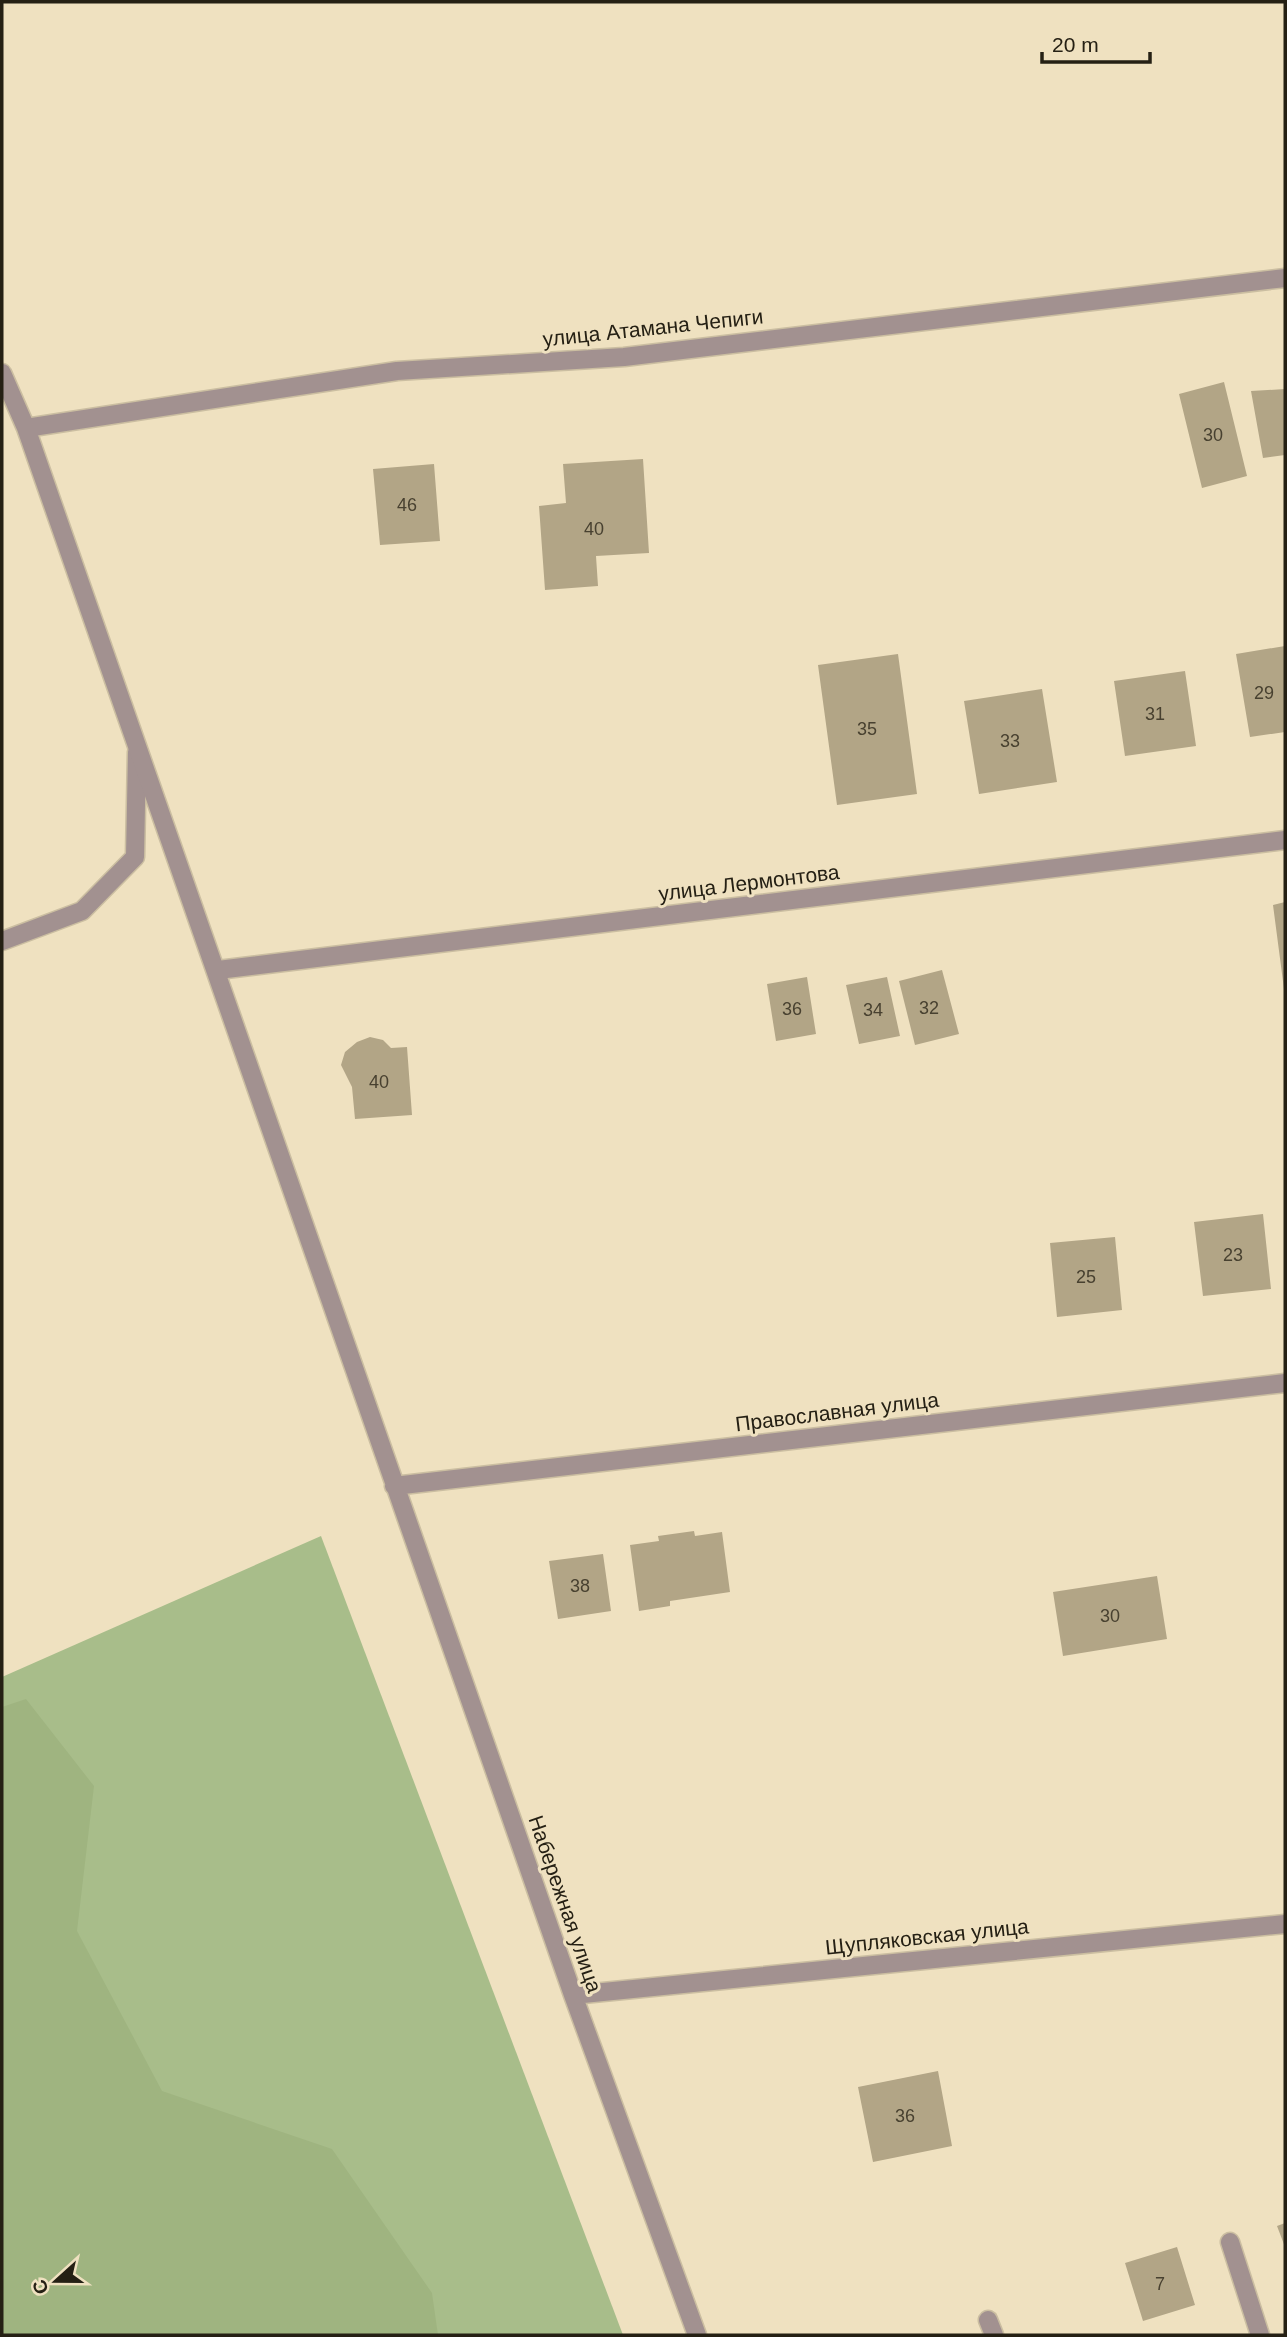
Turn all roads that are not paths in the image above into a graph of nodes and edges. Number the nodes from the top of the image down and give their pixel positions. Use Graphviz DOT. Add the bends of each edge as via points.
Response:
graph roads {
  1 [pos="1285,278"];
  2 [pos="2,373"];
  3 [pos="26,428"];
  4 [pos="137,752"];
  5 [pos="1285,840"];
  6 [pos="2,941"];
  7 [pos="218,970"];
  8 [pos="1285,1383"];
  9 [pos="394,1486"];
  10 [pos="1285,1924"];
  11 [pos="573,1995"];
  12 [pos="1230,2242"];
  13 [pos="697,2335"];
  14 [pos="1261,2335"];
  1 -- 3 [label="street, улица Атамана Чепиги" via="624,357 397,371"];
  2 -- 3 [label="street, Набережная улица"];
  3 -- 4 [label="street, Набережная улица"];
  4 -- 6 [label="street" via="135,857 82,911"];
  4 -- 7 [label="street, Набережная улица"];
  5 -- 7 [label="street, улица Лермонтова"];
  7 -- 9 [label="street, Набережная улица"];
  8 -- 9 [label="street, Православная улица"];
  9 -- 11 [label="street, Набережная улица"];
  10 -- 11 [label="street, Щупляковская улица"];
  11 -- 13 [label="street, Набережная улица"];
  12 -- 14 [label="street"];
}
